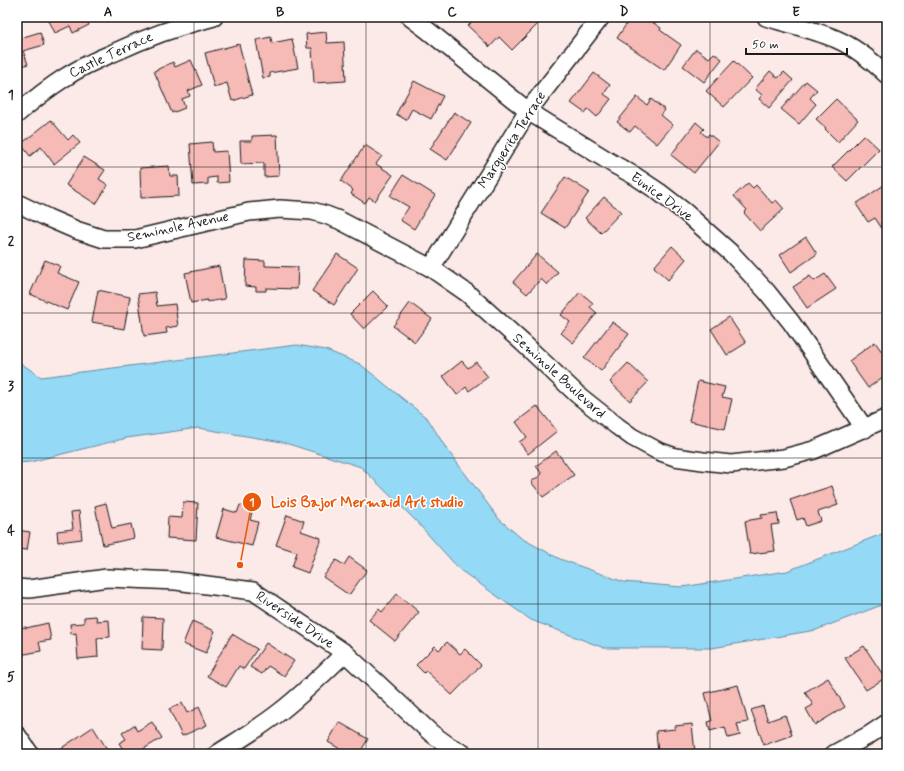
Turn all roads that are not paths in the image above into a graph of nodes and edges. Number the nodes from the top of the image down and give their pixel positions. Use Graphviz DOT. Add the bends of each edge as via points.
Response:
graph roads {
  1 [pos="214,17"];
  2 [pos="410,17"];
  3 [pos="601,17"];
  4 [pos="766,17"];
  5 [pos="887,75"];
  6 [pos="528,111"];
  7 [pos="17,114"];
  8 [pos="17,204"];
  9 [pos="249,212"];
  10 [pos="431,268"];
  11 [pos="887,418"];
  12 [pos="865,428"];
  13 [pos="17,588"];
  14 [pos="345,653"];
  15 [pos="887,723"];
  16 [pos="17,735"];
  17 [pos="30,754"];
  18 [pos="217,754"];
  19 [pos="464,754"];
  20 [pos="834,754"];
  1 -- 7 [label="street, Castle Terrace" via="154,34 95,61 65,77"];
  2 -- 6 [label="street, Eunice Drive"];
  3 -- 6 [label="street, Marguerita Terrace"];
  4 -- 5 [label="street" via="837,40 851,47"];
  6 -- 10 [label="street, Marguerita Terrace"];
  6 -- 12 [label="street, Eunice Drive" via="658,192 732,254 791,322"];
  8 -- 9 [label="street, Seminole Avenue" via="76,230 104,239 135,239"];
  9 -- 10 [label="street, Seminole Boulevard" via="280,209 312,211 326,215"];
  10 -- 12 [label="street, Seminole Boulevard" via="474,299 578,395 632,437 658,451 675,457 704,461 731,464 754,462 814,450"];
  11 -- 12 [label="street, Seminole Boulevard"];
  13 -- 14 [label="street, Riverside Drive" via="29,589 107,578 176,581 253,591"];
  14 -- 18 [label="street" via="280,712"];
  14 -- 19 [label="street, Riverside Drive" via="430,733"];
  15 -- 20 [label="street"];
  16 -- 17 [label="street"];
}
